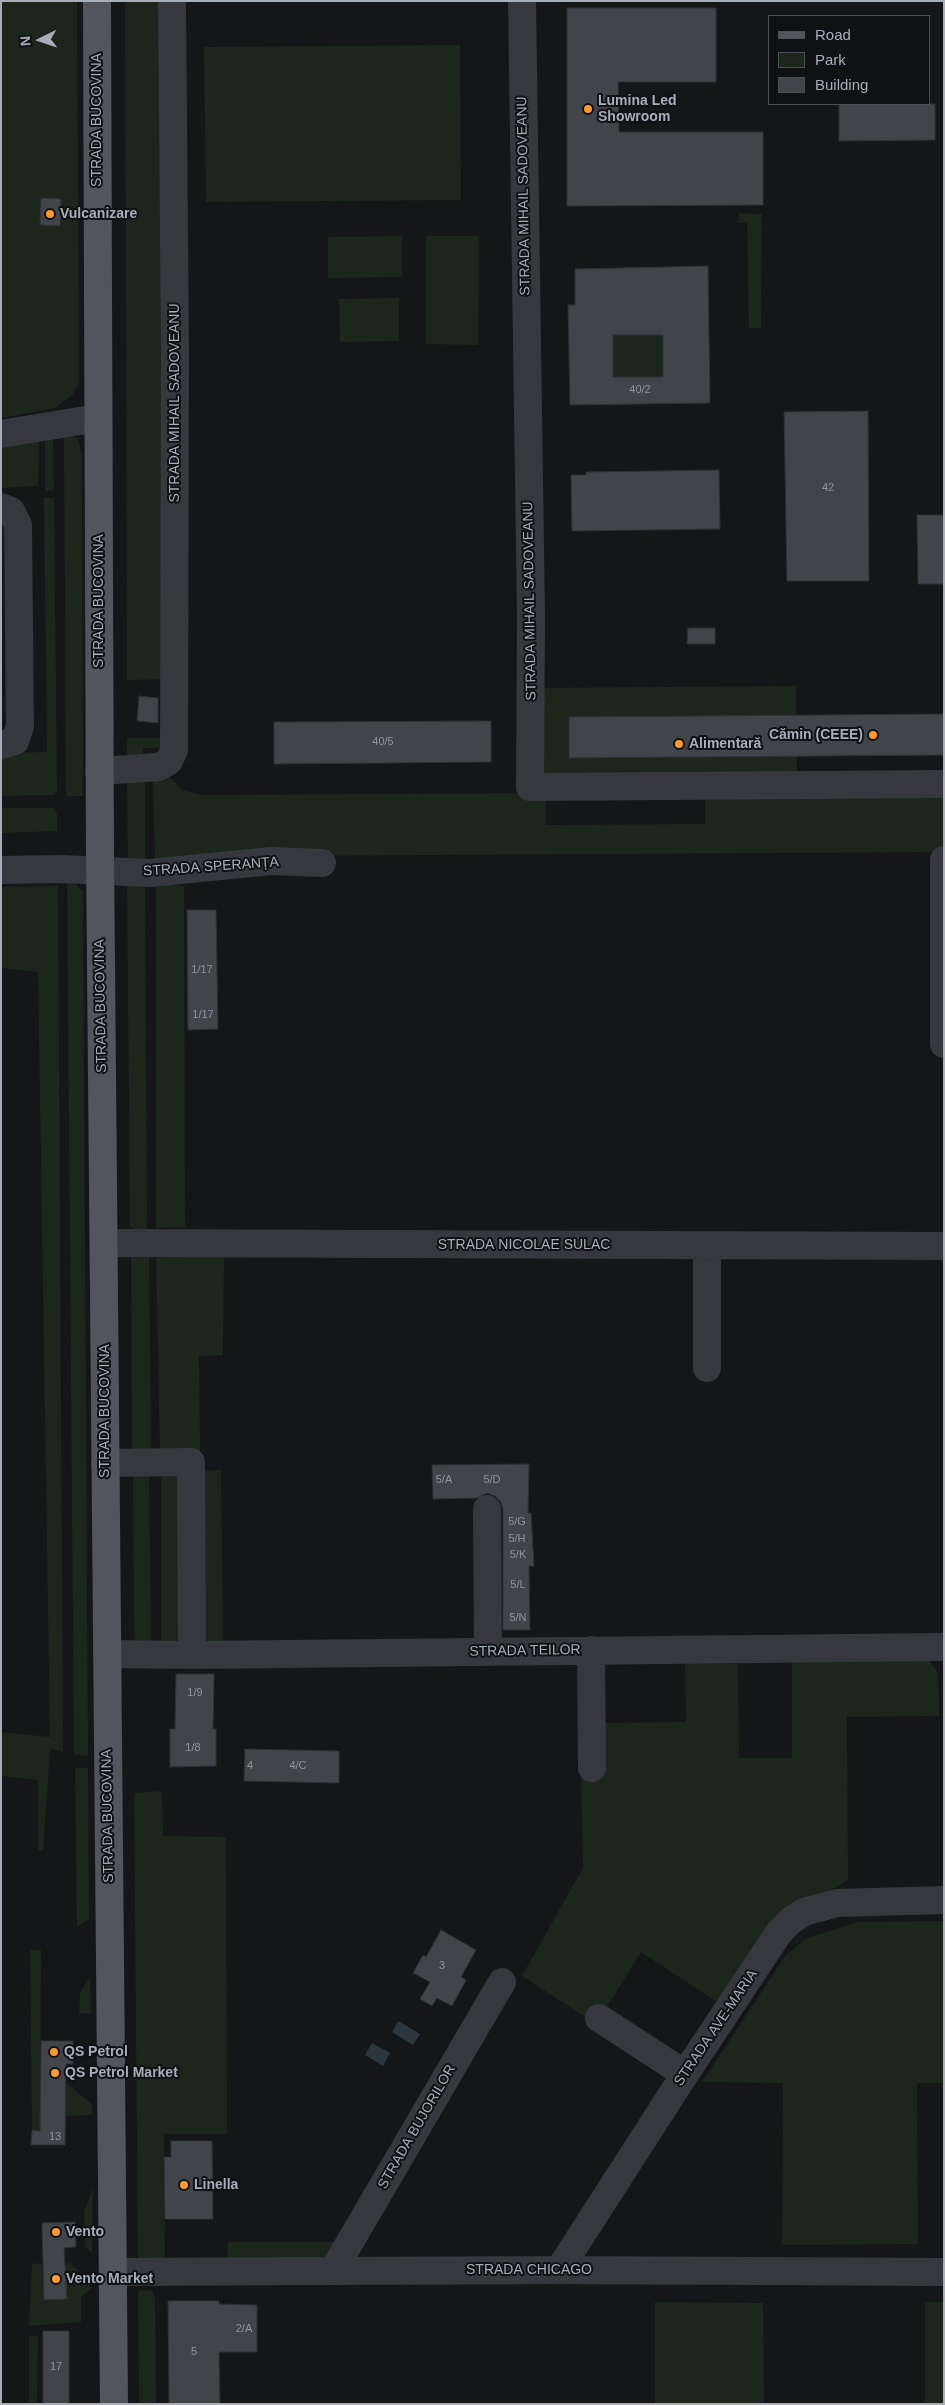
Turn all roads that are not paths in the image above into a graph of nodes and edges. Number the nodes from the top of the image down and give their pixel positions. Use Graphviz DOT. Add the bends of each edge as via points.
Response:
graph roads {
  1 [pos="97,1"];
  2 [pos="172,1"];
  3 [pos="522,1"];
  4 [pos="98,418"];
  5 [pos="1,434"];
  6 [pos="1,507"];
  7 [pos="1,745"];
  8 [pos="99,771"];
  9 [pos="944,784"];
  10 [pos="1,855"];
  11 [pos="943,860"];
  12 [pos="100,862"];
  13 [pos="322,863"];
  14 [pos="1,870"];
  15 [pos="944,1044"];
  16 [pos="104,1243"];
  17 [pos="707,1245"];
  18 [pos="944,1246"];
  19 [pos="707,1368"];
  20 [pos="105,1462"];
  21 [pos="487,1509"];
  22 [pos="944,1647"];
  23 [pos="591,1650"];
  24 [pos="488,1651"];
  25 [pos="107,1654"];
  26 [pos="192,1655"];
  27 [pos="592,1768"];
  28 [pos="944,1900"];
  29 [pos="502,1982"];
  30 [pos="599,2018"];
  31 [pos="685,2074"];
  32 [pos="584,2232"];
  33 [pos="559,2270"];
  34 [pos="604,2270"];
  35 [pos="333,2271"];
  36 [pos="114,2272"];
  37 [pos="944,2272"];
  38 [pos="114,2404"];
  1 -- 4 [label="main road, STRADA BUCOVINA"];
  2 -- 8 [label="street, STRADA MIHAIL SADOVEANU" via="176,350 174,750 169,761 159,768"];
  3 -- 9 [label="street, STRADA MIHAIL SADOVEANU" via="531,616 530,787"];
  4 -- 5 [label="street"];
  4 -- 8 [label="main road, STRADA BUCOVINA"];
  6 -- 7 [label="street" via="11,511 18,525 20,726 15,741"];
  8 -- 12 [label="main road, STRADA BUCOVINA"];
  10 -- 12 [label="street"];
  11 -- 15 [label="street"];
  12 -- 13 [label="street, STRADA SPERANȚA" via="150,873 271,861"];
  12 -- 14 [label="street"];
  12 -- 16 [label="main road, STRADA BUCOVINA"];
  16 -- 17 [label="street, STRADA NICOLAE SULAC"];
  16 -- 20 [label="main road, STRADA BUCOVINA"];
  17 -- 18 [label="street, STRADA NICOLAE SULAC"];
  17 -- 19 [label="street"];
  20 -- 25 [label="main road, STRADA BUCOVINA"];
  20 -- 26 [label="street" via="191,1462"];
  21 -- 24 [label="street"];
  22 -- 23 [label="street, STRADA TEILOR"];
  23 -- 24 [label="street, STRADA TEILOR"];
  23 -- 27 [label="street"];
  24 -- 26 [label="street, STRADA TEILOR"];
  25 -- 26 [label="street, STRADA TEILOR"];
  25 -- 36 [label="main road, STRADA BUCOVINA"];
  28 -- 31 [label="street, STRADA AVE-MARIA" via="837,1903 804,1912 789,1922"];
  29 -- 35 [label="street, STRADA BUJORILOR"];
  30 -- 31 [label="street"];
  31 -- 32 [label="street, STRADA AVE-MARIA"];
  32 -- 33 [label="street, STRADA AVE-MARIA"];
  32 -- 34 [label="street" via="583,2248 589,2260"];
  33 -- 34 [label="street, STRADA CHICAGO"];
  33 -- 35 [label="street, STRADA CHICAGO"];
  34 -- 37 [label="street, STRADA CHICAGO"];
  35 -- 36 [label="street, STRADA CHICAGO"];
  36 -- 38 [label="main road, STRADA BUCOVINA"];
}
